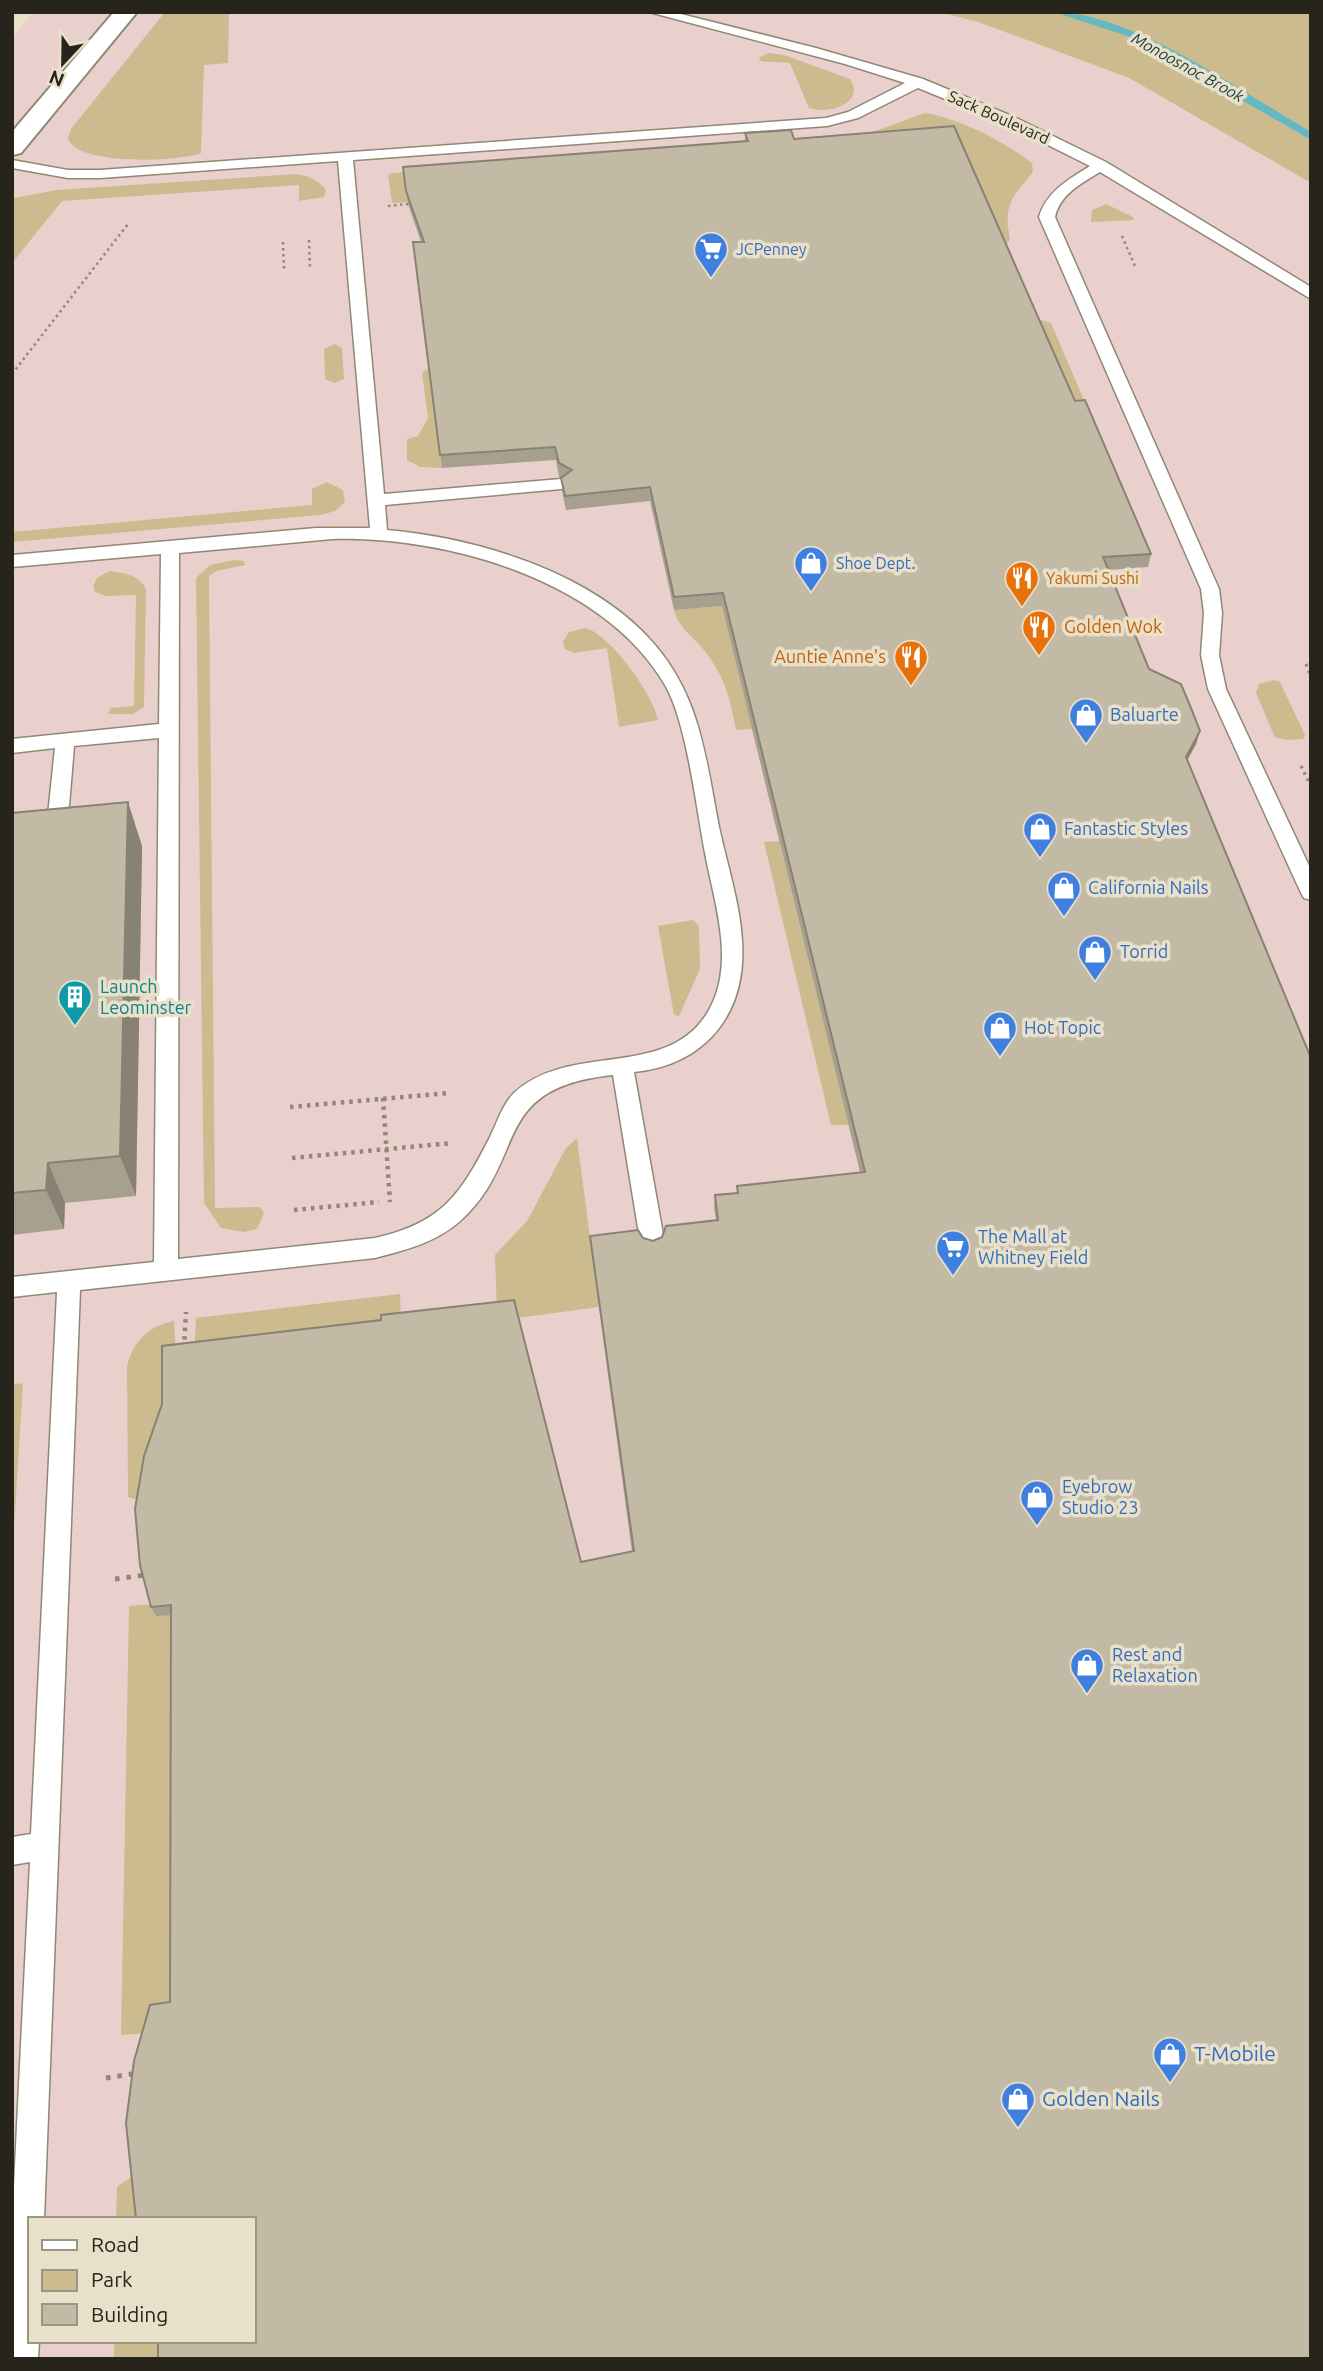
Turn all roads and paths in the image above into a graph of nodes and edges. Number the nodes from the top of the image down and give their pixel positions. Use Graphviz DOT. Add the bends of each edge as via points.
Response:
graph roads {
  1 [pos="126,12"];
  2 [pos="656,12"];
  3 [pos="918,82"];
  4 [pos="12,148"];
  5 [pos="345,156"];
  6 [pos="12,164"];
  7 [pos="1101,165"];
  8 [pos="408,204"];
  9 [pos="387,206"];
  10 [pos="128,224"];
  11 [pos="1122,236"];
  12 [pos="309,240"];
  13 [pos="283,242"];
  14 [pos="1135,266"];
  15 [pos="310,268"];
  16 [pos="284,270"];
  17 [pos="1311,294"];
  18 [pos="12,374"];
  19 [pos="561,484"];
  20 [pos="377,500"];
  21 [pos="379,534"];
  22 [pos="170,547"];
  23 [pos="12,561"];
  24 [pos="1306,664"];
  25 [pos="1311,676"];
  26 [pos="169,730"];
  27 [pos="65,740"];
  28 [pos="12,746"];
  29 [pos="1301,766"];
  30 [pos="1311,786"];
  31 [pos="12,826"];
  32 [pos="1311,892"];
  33 [pos="622,1066"];
  34 [pos="448,1093"];
  35 [pos="383,1098"];
  36 [pos="290,1107"];
  37 [pos="453,1143"];
  38 [pos="386,1148"];
  39 [pos="292,1158"];
  40 [pos="390,1200"];
  41 [pos="294,1210"];
  42 [pos="652,1240"];
  43 [pos="393,1245"];
  44 [pos="166,1270"];
  45 [pos="69,1280"];
  46 [pos="12,1287"];
  47 [pos="186,1311"];
  48 [pos="184,1356"];
  49 [pos="145,1575"];
  50 [pos="115,1579"];
  51 [pos="44,1846"];
  52 [pos="12,1851"];
  53 [pos="139,2073"];
  54 [pos="106,2078"];
  55 [pos="28,2217"];
  56 [pos="28,2219"];
  57 [pos="22,2359"];
  1 -- 4 [label="street"];
  2 -- 3 [label="lane, Sack Boulevard"];
  3 -- 5 [label="lane" via="853,115 827,122"];
  3 -- 7 [label="lane, Sack Boulevard"];
  5 -- 6 [label="lane" via="83,174"];
  5 -- 20 [label="lane"];
  7 -- 17 [label="lane, Sack Boulevard"];
  7 -- 32 [label="lane" via="1059,196 1047,217 1210,589 1210,655 1217,689"];
  8 -- 9 [label="path"];
  10 -- 18 [label="path"];
  11 -- 14 [label="path"];
  12 -- 15 [label="path"];
  13 -- 16 [label="path"];
  19 -- 20 [label="lane"];
  20 -- 21 [label="lane"];
  21 -- 22 [label="lane" via="335,533"];
  21 -- 33 [label="lane" via="467,549 570,589 632,632 674,684 691,737 732,939 733,969 721,1008 696,1041 658,1061"];
  22 -- 23 [label="lane"];
  22 -- 26 [label="lane"];
  24 -- 25 [label="path"];
  26 -- 27 [label="lane"];
  26 -- 44 [label="lane"];
  27 -- 28 [label="lane"];
  27 -- 31 [label="lane" via="58,818"];
  29 -- 30 [label="path"];
  33 -- 42 [label="lane"];
  33 -- 43 [label="lane" via="555,1076 529,1091 460,1209 424,1235"];
  34 -- 35 [label="path"];
  35 -- 36 [label="path"];
  35 -- 38 [label="path"];
  37 -- 38 [label="path"];
  38 -- 39 [label="path"];
  38 -- 40 [label="path"];
  40 -- 41 [label="path"];
  40 -- 43 [label="path"];
  43 -- 44 [label="lane"];
  44 -- 45 [label="lane"];
  45 -- 46 [label="lane"];
  45 -- 51 [label="lane"];
  47 -- 48 [label="path"];
  49 -- 50 [label="path"];
  51 -- 52 [label="lane"];
  51 -- 55 [label="lane"];
  53 -- 54 [label="path"];
  56 -- 57 [label="lane"];
}
